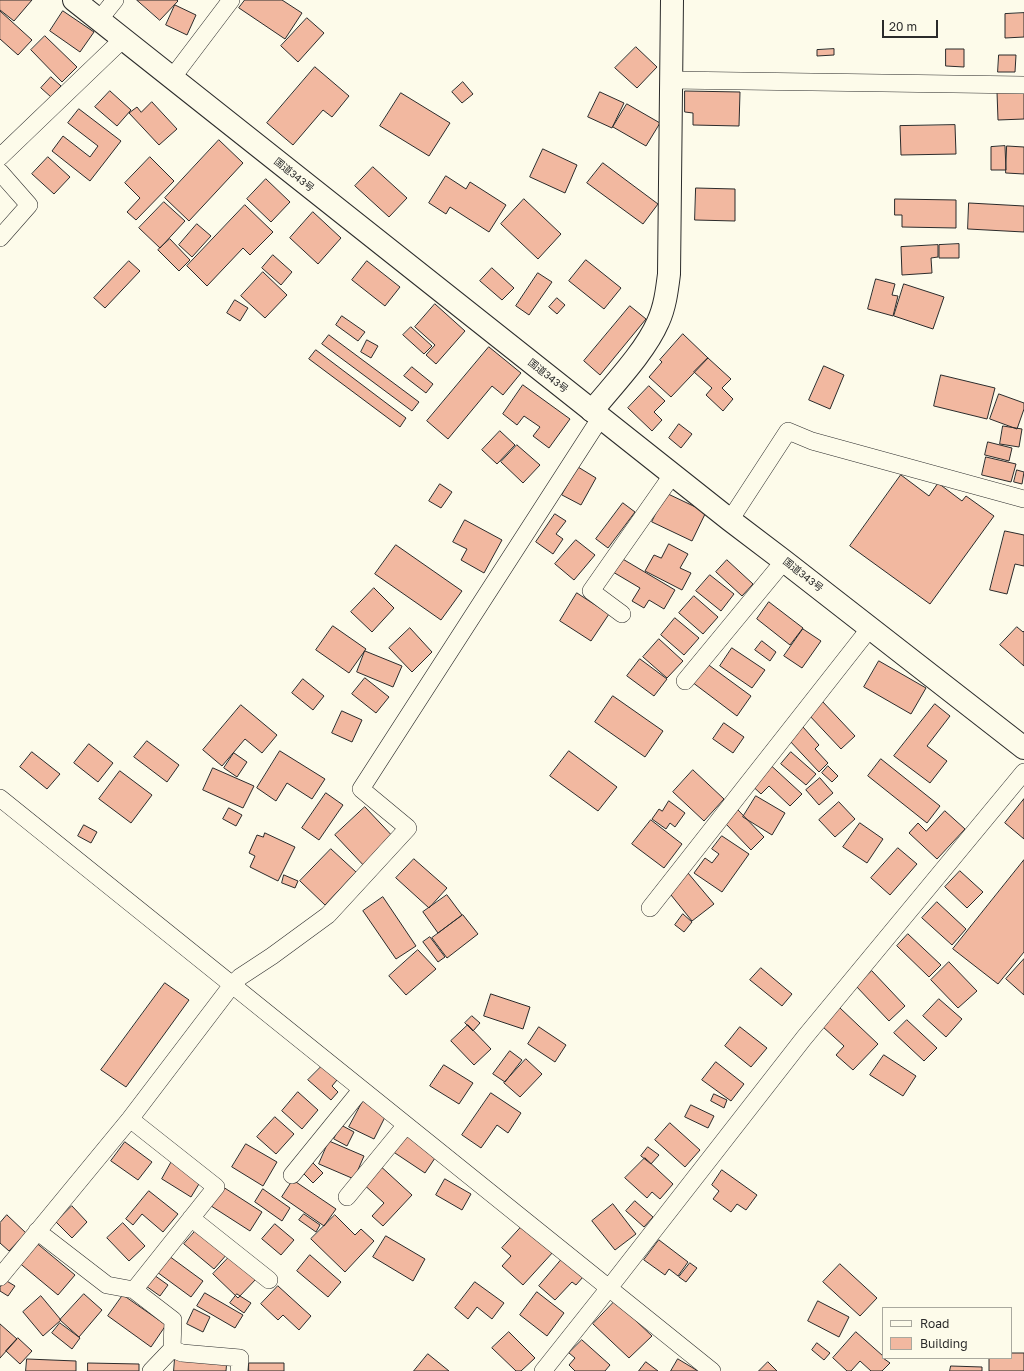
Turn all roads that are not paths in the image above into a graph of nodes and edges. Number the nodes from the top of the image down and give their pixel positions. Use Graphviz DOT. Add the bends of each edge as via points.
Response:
graph roads {
  1 [pos="74,0"];
  2 [pos="115,0"];
  3 [pos="231,0"];
  4 [pos="672,0"];
  5 [pos="99,20"];
  6 [pos="123,39"];
  7 [pos="172,78"];
  8 [pos="671,80"];
  9 [pos="1024,85"];
  10 [pos="0,157"];
  11 [pos="0,172"];
  12 [pos="0,238"];
  13 [pos="596,414"];
  14 [pos="673,474"];
  15 [pos="1024,499"];
  16 [pos="730,520"];
  17 [pos="784,561"];
  18 [pos="622,614"];
  19 [pos="870,628"];
  20 [pos="685,681"];
  21 [pos="1024,748"];
  22 [pos="1024,772"];
  23 [pos="0,798"];
  24 [pos="650,908"];
  25 [pos="232,985"];
  26 [pos="362,1090"];
  27 [pos="130,1119"];
  28 [pos="406,1124"];
  29 [pos="292,1175"];
  30 [pos="347,1197"];
  31 [pos="190,1218"];
  32 [pos="37,1231"];
  33 [pos="0,1277"];
  34 [pos="268,1280"];
  35 [pos="609,1288"];
  36 [pos="134,1290"];
  37 [pos="172,1349"];
  38 [pos="151,1371"];
  39 [pos="239,1371"];
  40 [pos="543,1371"];
  41 [pos="712,1371"];
  1 -- 5 [label="main road, 国道343号"];
  2 -- 5 [label="street"];
  3 -- 7 [label="street"];
  4 -- 8 [label="main road"];
  5 -- 6 [label="main road, 国道343号"];
  6 -- 7 [label="main road, 国道343号"];
  6 -- 10 [label="street"];
  7 -- 13 [label="main road, 国道343号"];
  8 -- 9 [label="street"];
  8 -- 13 [label="main road" via="669,274 666,294 658,322"];
  11 -- 12 [label="street" via="30,205"];
  13 -- 14 [label="main road, 国道343号"];
  13 -- 25 [label="street" via="362,789 408,828 328,915"];
  14 -- 16 [label="main road, 国道343号"];
  14 -- 18 [label="street" via="591,591"];
  15 -- 16 [label="street" via="812,441 788,431"];
  16 -- 17 [label="main road, 国道343号"];
  17 -- 19 [label="main road, 国道343号"];
  17 -- 20 [label="street"];
  19 -- 21 [label="main road, 国道343号"];
  19 -- 24 [label="street"];
  22 -- 35 [label="street" via="804,1038"];
  23 -- 25 [label="street"];
  25 -- 26 [label="street"];
  25 -- 27 [label="street"];
  26 -- 28 [label="street"];
  26 -- 29 [label="street"];
  27 -- 31 [label="street" via="216,1187"];
  27 -- 32 [label="street"];
  28 -- 30 [label="street"];
  28 -- 35 [label="street"];
  31 -- 34 [label="street"];
  31 -- 36 [label="street"];
  32 -- 33 [label="street"];
  32 -- 36 [label="street" via="106,1285"];
  35 -- 40 [label="street"];
  35 -- 41 [label="street"];
  36 -- 37 [label="street" via="173,1320"];
  37 -- 38 [label="street"];
  37 -- 39 [label="street" via="182,1353 240,1358"];
}
